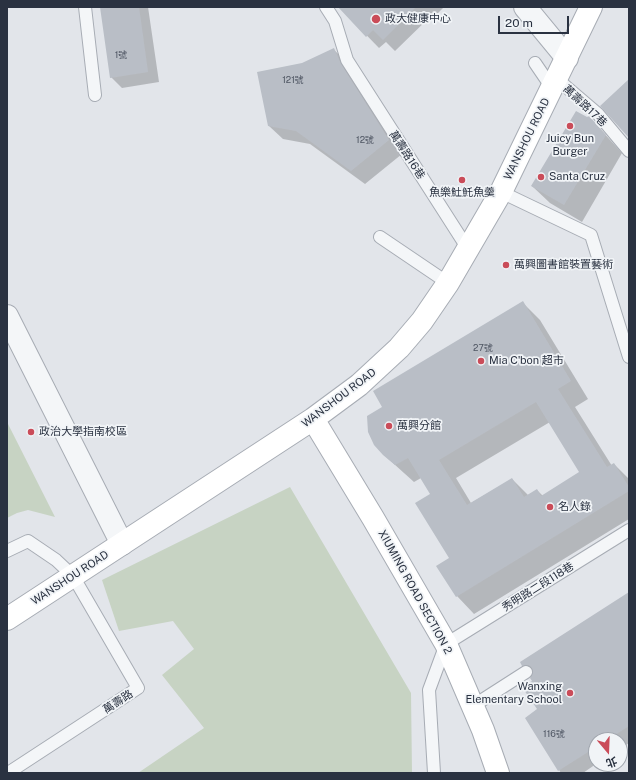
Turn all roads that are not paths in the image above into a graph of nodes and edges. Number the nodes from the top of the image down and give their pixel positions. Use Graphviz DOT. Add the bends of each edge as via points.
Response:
graph roads {
  1 [pos="84,7"];
  2 [pos="326,7"];
  3 [pos="525,7"];
  4 [pos="591,7"];
  5 [pos="567,58"];
  6 [pos="535,63"];
  7 [pos="555,84"];
  8 [pos="95,95"];
  9 [pos="629,151"];
  10 [pos="501,192"];
  11 [pos="380,237"];
  12 [pos="468,249"];
  13 [pos="448,283"];
  14 [pos="7,316"];
  15 [pos="629,357"];
  16 [pos="314,419"];
  17 [pos="629,530"];
  18 [pos="122,544"];
  19 [pos="7,552"];
  20 [pos="74,576"];
  21 [pos="7,619"];
  22 [pos="446,644"];
  23 [pos="526,672"];
  24 [pos="473,706"];
  25 [pos="8,773"];
  26 [pos="434,773"];
  27 [pos="498,773"];
  1 -- 8 [label="lane"];
  2 -- 12 [label="lane, 萬壽路16巷" via="335,21 346,60"];
  3 -- 5 [label="street"];
  4 -- 5 [label="street, WANSHOU ROAD"];
  5 -- 7 [label="street, WANSHOU ROAD"];
  6 -- 7 [label="lane, 萬壽路17巷"];
  7 -- 9 [label="lane, 萬壽路17巷" via="598,114"];
  7 -- 10 [label="street, WANSHOU ROAD"];
  10 -- 12 [label="street, WANSHOU ROAD"];
  10 -- 15 [label="lane" via="591,235"];
  11 -- 13 [label="lane"];
  12 -- 13 [label="street, WANSHOU ROAD"];
  13 -- 16 [label="street, WANSHOU ROAD" via="422,321 399,348 359,385"];
  14 -- 18 [label="street"];
  16 -- 18 [label="street, WANSHOU ROAD"];
  16 -- 22 [label="street, XIUMING ROAD SECTION 2"];
  17 -- 22 [label="lane, 秀明路二段118巷"];
  18 -- 20 [label="street, WANSHOU ROAD"];
  19 -- 20 [label="lane" via="28,541"];
  20 -- 21 [label="street, WANSHOU ROAD"];
  20 -- 25 [label="lane, 萬壽路" via="138,688"];
  22 -- 24 [label="street, XIUMING ROAD SECTION 2"];
  22 -- 26 [label="lane" via="429,690"];
  23 -- 24 [label="lane"];
  24 -- 27 [label="street, XIUMING ROAD SECTION 2"];
}
